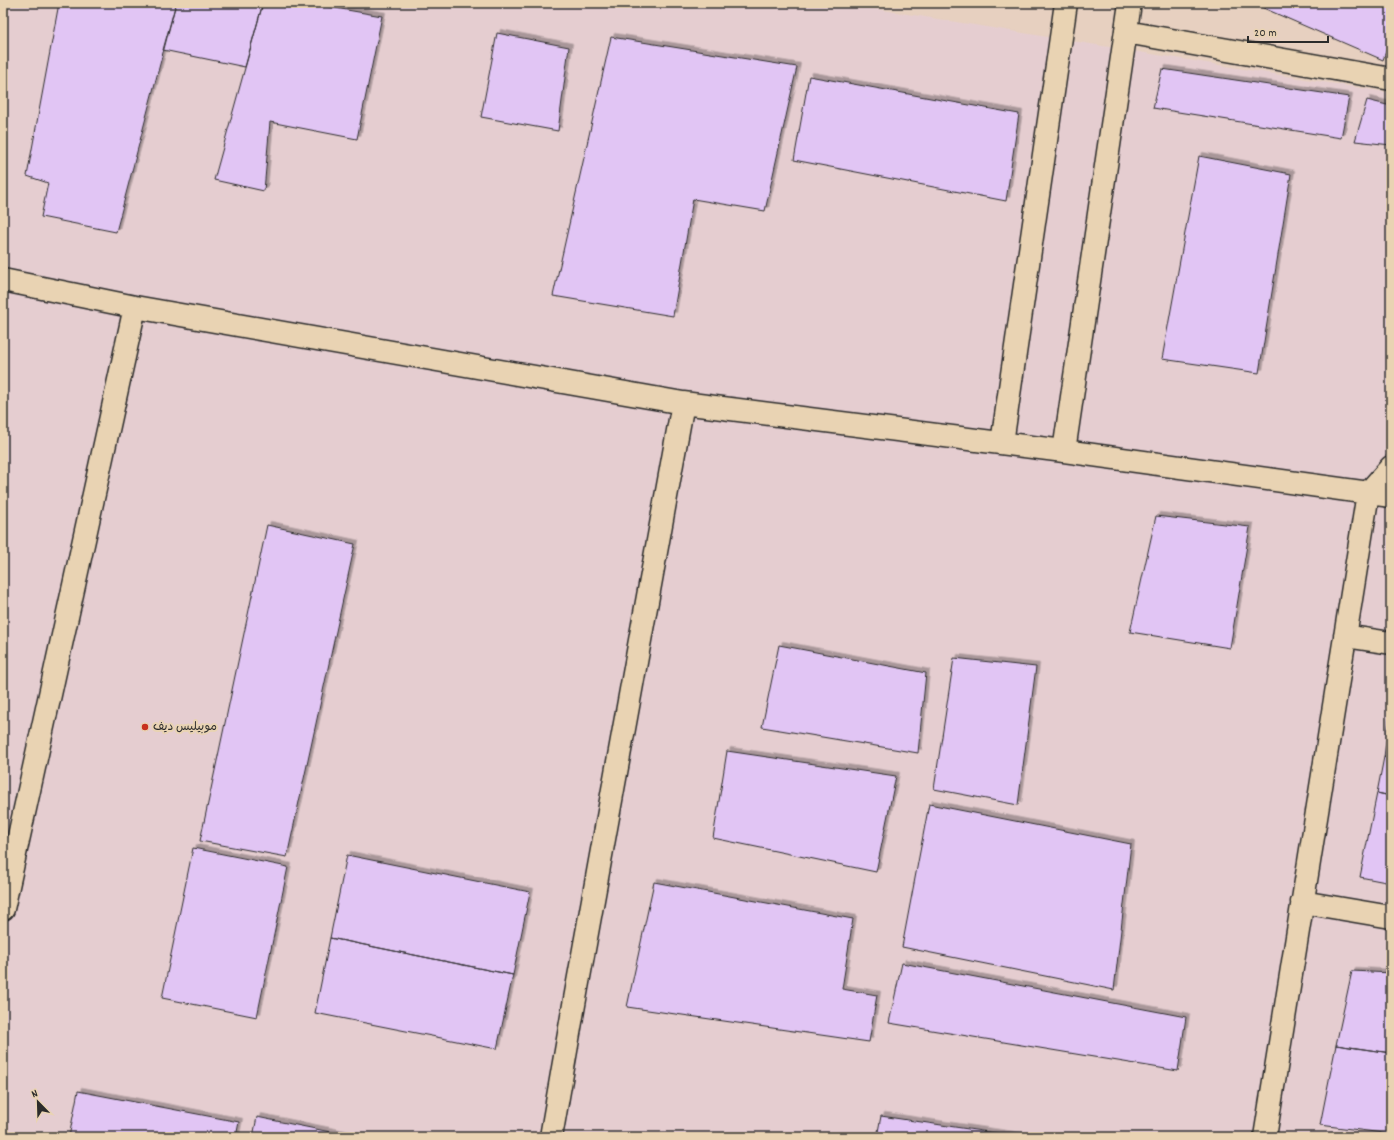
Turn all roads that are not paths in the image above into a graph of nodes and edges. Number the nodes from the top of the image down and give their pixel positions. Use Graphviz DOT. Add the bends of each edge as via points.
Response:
graph roads {
  1 [pos="1066,3"];
  2 [pos="1130,3"];
  3 [pos="1126,32"];
  4 [pos="1391,79"];
  5 [pos="3,280"];
  6 [pos="135,307"];
  7 [pos="683,403"];
  8 [pos="1002,443"];
  9 [pos="1064,451"];
  10 [pos="1391,467"];
  11 [pos="1368,493"];
  12 [pos="1391,496"];
  13 [pos="1345,636"];
  14 [pos="1391,643"];
  15 [pos="1302,902"];
  16 [pos="3,909"];
  17 [pos="1391,917"];
  18 [pos="551,1137"];
  19 [pos="1265,1137"];
  1 -- 8 [label="street"];
  2 -- 3 [label="street"];
  3 -- 4 [label="street"];
  3 -- 9 [label="street"];
  5 -- 6 [label="street"];
  6 -- 7 [label="street"];
  6 -- 16 [label="street"];
  7 -- 8 [label="street"];
  7 -- 18 [label="street"];
  8 -- 9 [label="street"];
  9 -- 11 [label="street"];
  10 -- 11 [label="street"];
  11 -- 12 [label="street"];
  11 -- 13 [label="street"];
  13 -- 14 [label="street"];
  13 -- 15 [label="street"];
  15 -- 17 [label="street"];
  15 -- 19 [label="street"];
}
